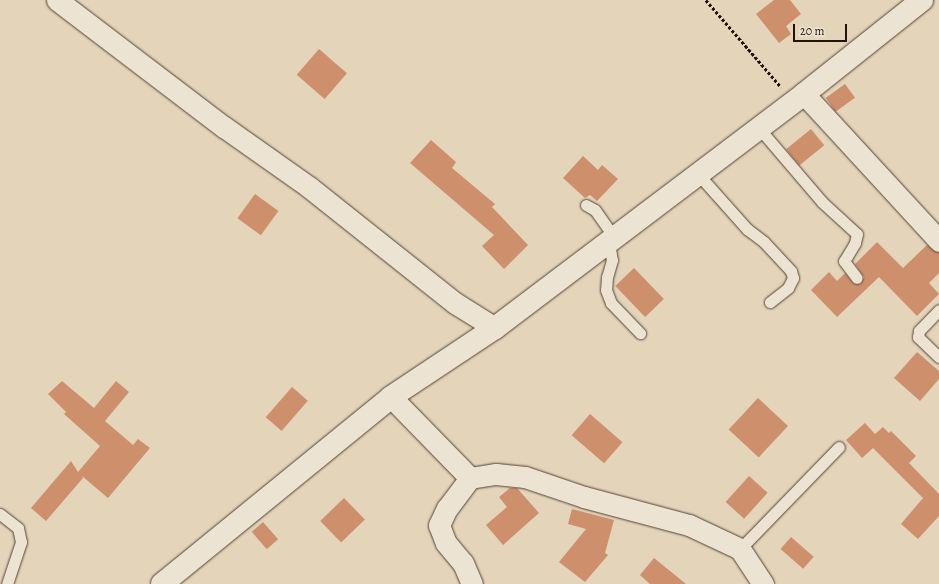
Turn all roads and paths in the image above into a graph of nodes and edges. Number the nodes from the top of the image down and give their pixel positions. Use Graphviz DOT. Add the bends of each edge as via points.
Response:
graph roads {
  1 [pos="57,0"];
  2 [pos="706,0"];
  3 [pos="922,0"];
  4 [pos="799,98"];
  5 [pos="758,127"];
  6 [pos="698,174"];
  7 [pos="586,205"];
  8 [pos="613,239"];
  9 [pos="939,241"];
  10 [pos="857,278"];
  11 [pos="770,302"];
  12 [pos="939,310"];
  13 [pos="495,328"];
  14 [pos="640,333"];
  15 [pos="939,357"];
  16 [pos="391,397"];
  17 [pos="839,447"];
  18 [pos="470,478"];
  19 [pos="0,514"];
  20 [pos="740,549"];
  21 [pos="7,584"];
  22 [pos="162,584"];
  23 [pos="472,584"];
  24 [pos="763,584"];
  1 -- 13 [label="street" via="224,127 310,187 456,303"];
  2 -- 4 [label="path"];
  3 -- 4 [label="street"];
  4 -- 5 [label="street"];
  4 -- 9 [label="street"];
  5 -- 6 [label="street"];
  5 -- 10 [label="lane" via="822,202 857,234 855,243 844,261"];
  6 -- 8 [label="street"];
  6 -- 11 [label="lane" via="747,229 776,253 791,272 793,278 788,288"];
  7 -- 8 [label="lane" via="595,210"];
  8 -- 13 [label="street"];
  8 -- 14 [label="lane" via="606,290 611,303"];
  12 -- 15 [label="lane" via="919,331 918,337"];
  13 -- 16 [label="street"];
  16 -- 18 [label="street"];
  16 -- 22 [label="street"];
  17 -- 20 [label="lane"];
  18 -- 20 [label="street" via="496,474 525,476 584,497 688,525"];
  18 -- 23 [label="street" via="447,508 439,525 446,543 463,563"];
  19 -- 21 [label="lane" via="18,528 21,542"];
  20 -- 24 [label="street"];
}
